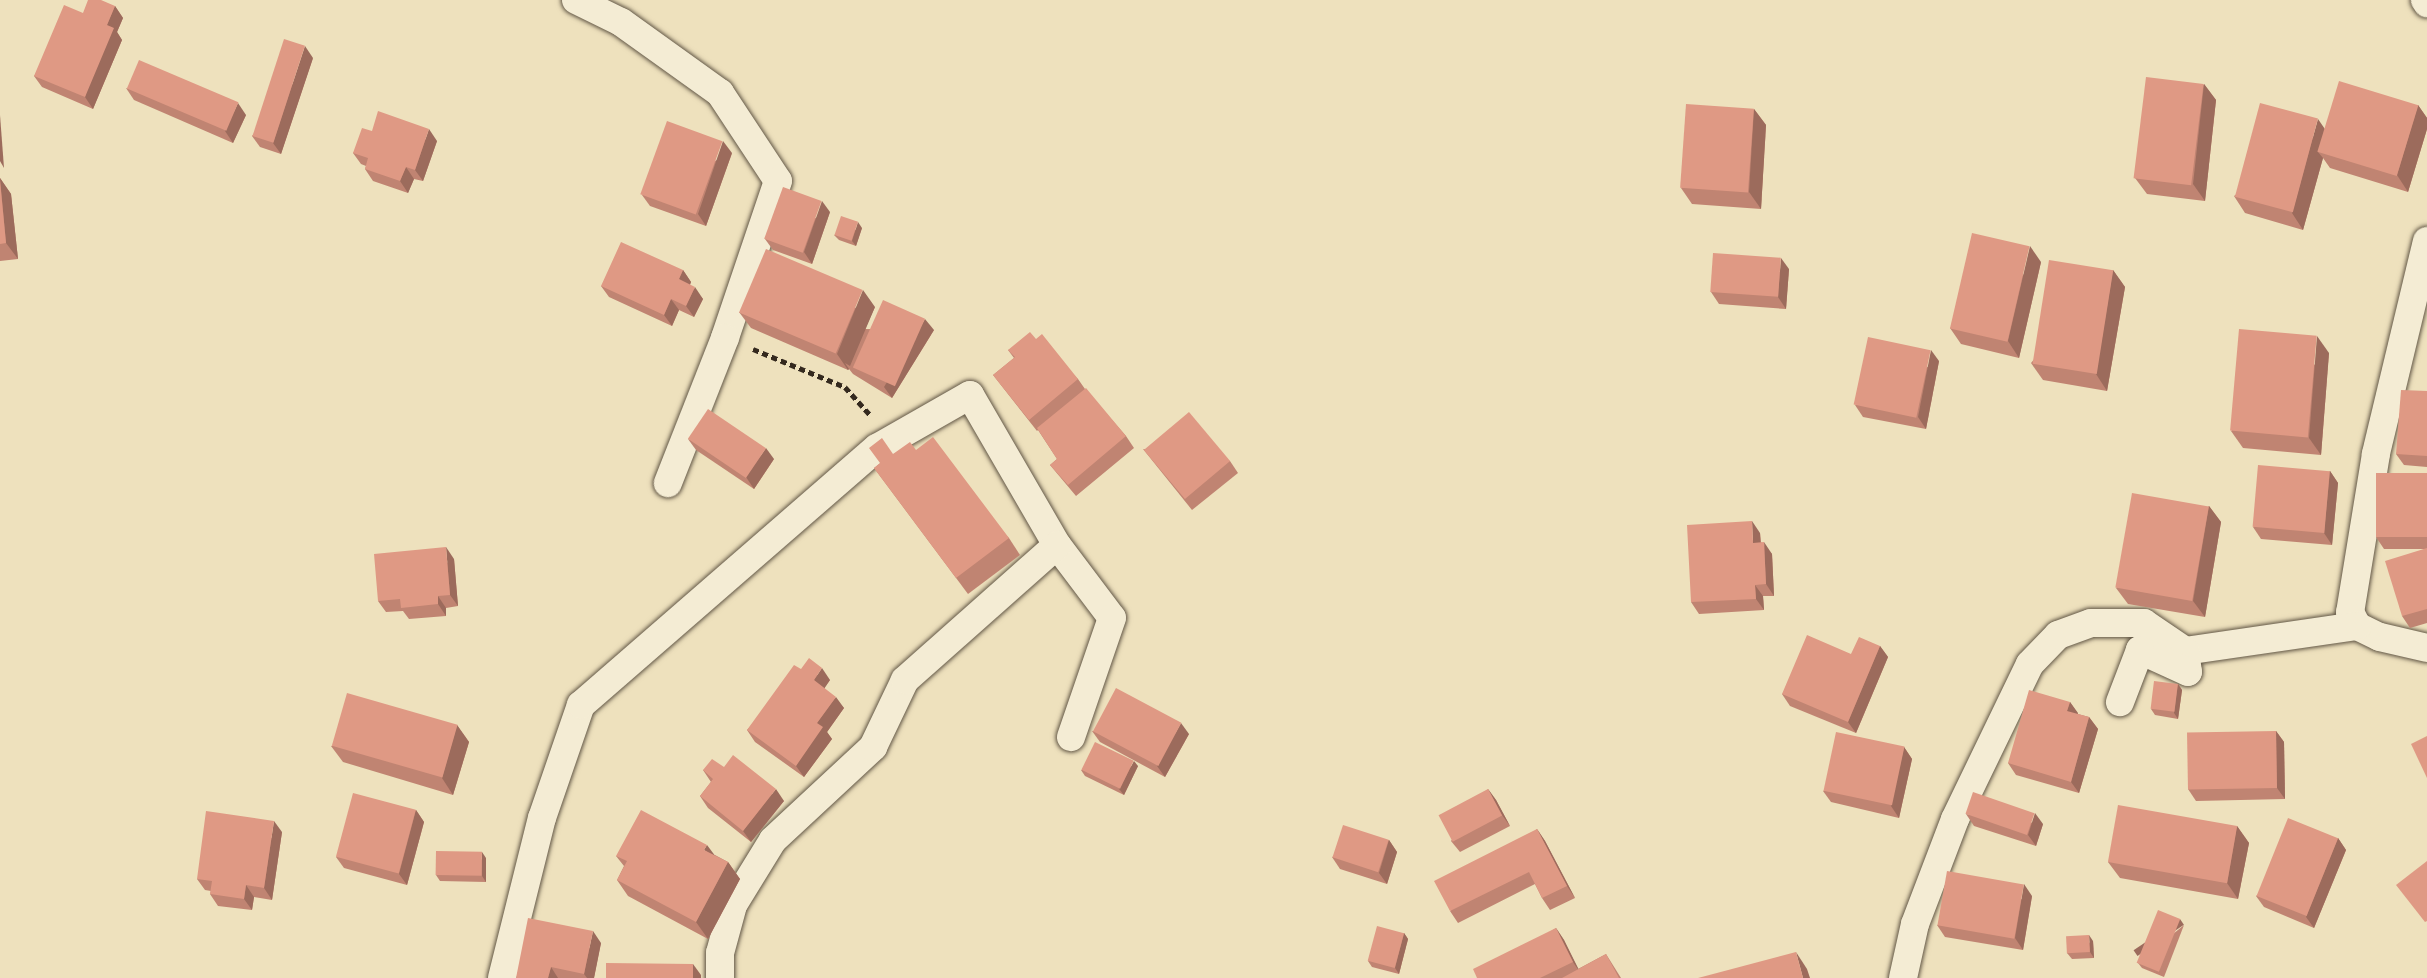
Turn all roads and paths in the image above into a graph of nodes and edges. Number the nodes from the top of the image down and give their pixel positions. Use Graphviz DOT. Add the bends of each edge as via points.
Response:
graph roads {
  1 [pos="576,0"];
  2 [pos="2427,241"];
  3 [pos="725,338"];
  4 [pos="877,448"];
  5 [pos="668,483"];
  6 [pos="1057,545"];
  7 [pos="2357,626"];
  8 [pos="2427,648"];
  9 [pos="2185,651"];
  10 [pos="2120,702"];
  11 [pos="1071,737"];
  12 [pos="502,978"];
  13 [pos="720,978"];
  14 [pos="1903,978"];
  1 -- 3 [label="street" via="621,22 720,93 778,181"];
  2 -- 7 [label="street" via="2376,454 2350,612"];
  3 -- 4 [label="path" via="845,387 872,417"];
  3 -- 5 [label="street"];
  4 -- 6 [label="street" via="970,395"];
  4 -- 12 [label="street" via="581,705 542,818"];
  6 -- 11 [label="street" via="1112,618"];
  6 -- 13 [label="street" via="905,680 873,747 773,840 733,905 720,953"];
  7 -- 8 [label="street"];
  7 -- 9 [label="street"];
  9 -- 10 [label="street" via="2188,672 2140,650"];
  9 -- 14 [label="street" via="2144,623 2091,623 2058,635 2030,664 1955,819 1915,924"];
}
